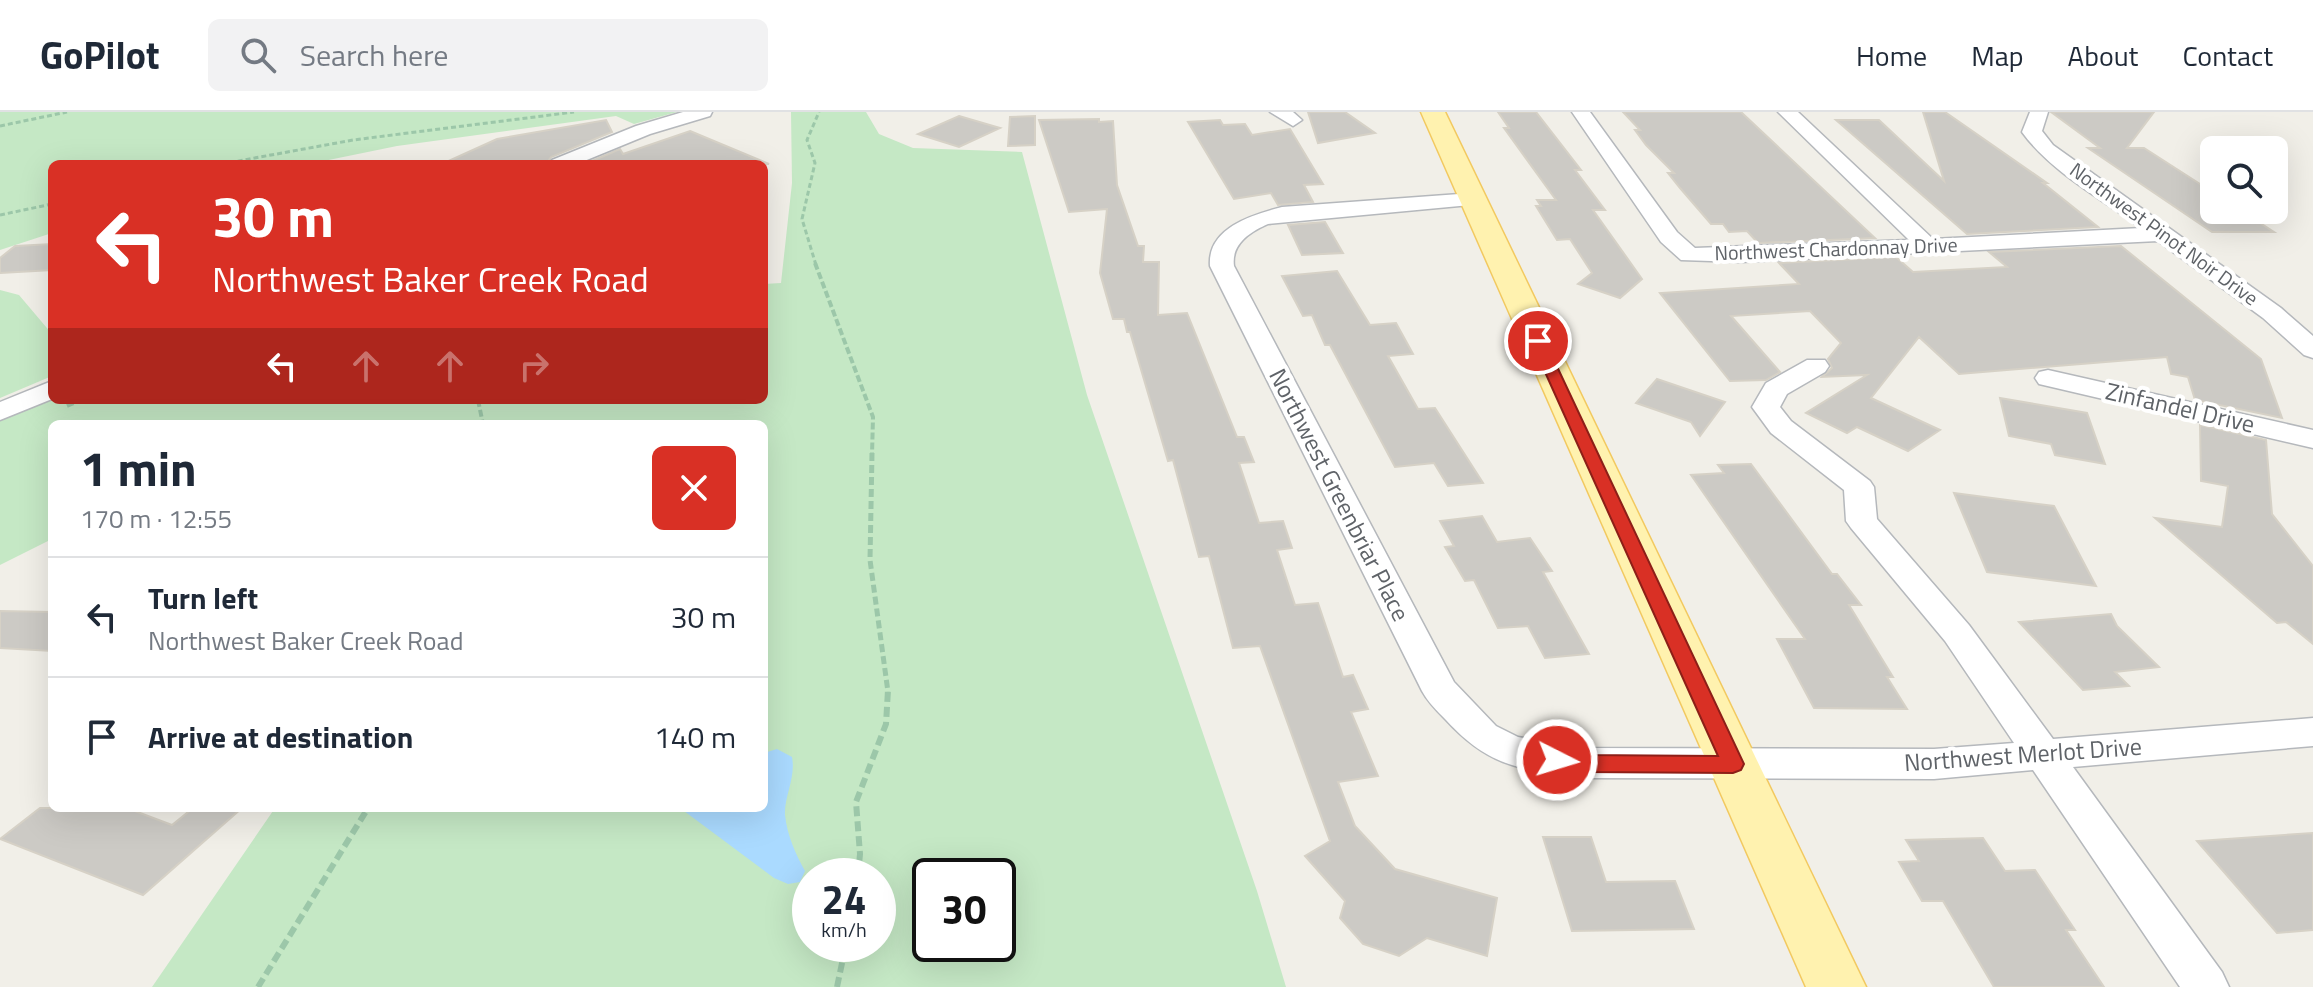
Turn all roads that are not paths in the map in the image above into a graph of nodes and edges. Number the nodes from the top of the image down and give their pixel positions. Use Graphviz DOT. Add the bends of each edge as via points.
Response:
graph roads {
  1 [pos="703,112"];
  2 [pos="1433,112"];
  3 [pos="1581,112"];
  4 [pos="1787,112"];
  5 [pos="2033,113"];
  6 [pos="578,160"];
  7 [pos="1473,199"];
  8 [pos="2163,234"];
  9 [pos="1928,246"];
  10 [pos="2313,350"];
  11 [pos="1816,366"];
  12 [pos="2048,378"];
  13 [pos="48,391"];
  14 [pos="0,412"];
  15 [pos="2313,439"];
  16 [pos="2313,732"];
  17 [pos="2043,756"];
  18 [pos="1733,764"];
  19 [pos="1836,987"];
  20 [pos="2206,987"];
  1 -- 6 [label="street" via="643,130"];
  2 -- 7 [label="main road"];
  3 -- 9 [label="street, Northwest Chardonnay Drive" via="1669,237 1689,255"];
  4 -- 9 [label="street"];
  5 -- 8 [label="street, Northwest Pinot Noir Drive" via="2032,132 2046,149"];
  7 -- 18 [label="main road"];
  7 -- 18 [label="street, Northwest Greenbriar Place" via="1261,219 1226,244 1222,266 1440,691 1461,716 1483,736 1531,756 1582,763"];
  8 -- 9 [label="street, Northwest Chardonnay Drive"];
  8 -- 10 [label="street, Northwest Pinot Noir Drive" via="2272,313"];
  11 -- 17 [label="street" via="1776,389 1766,407 1781,427 1859,487 1862,521 1957,633"];
  12 -- 15 [label="street, Zinfandel Drive"];
  13 -- 14 [label="street"];
  16 -- 17 [label="street, Northwest Merlot Drive"];
  17 -- 18 [label="street, Northwest Merlot Drive" via="1934,764"];
  17 -- 20 [label="street"];
  18 -- 19 [label="main road"];
}
